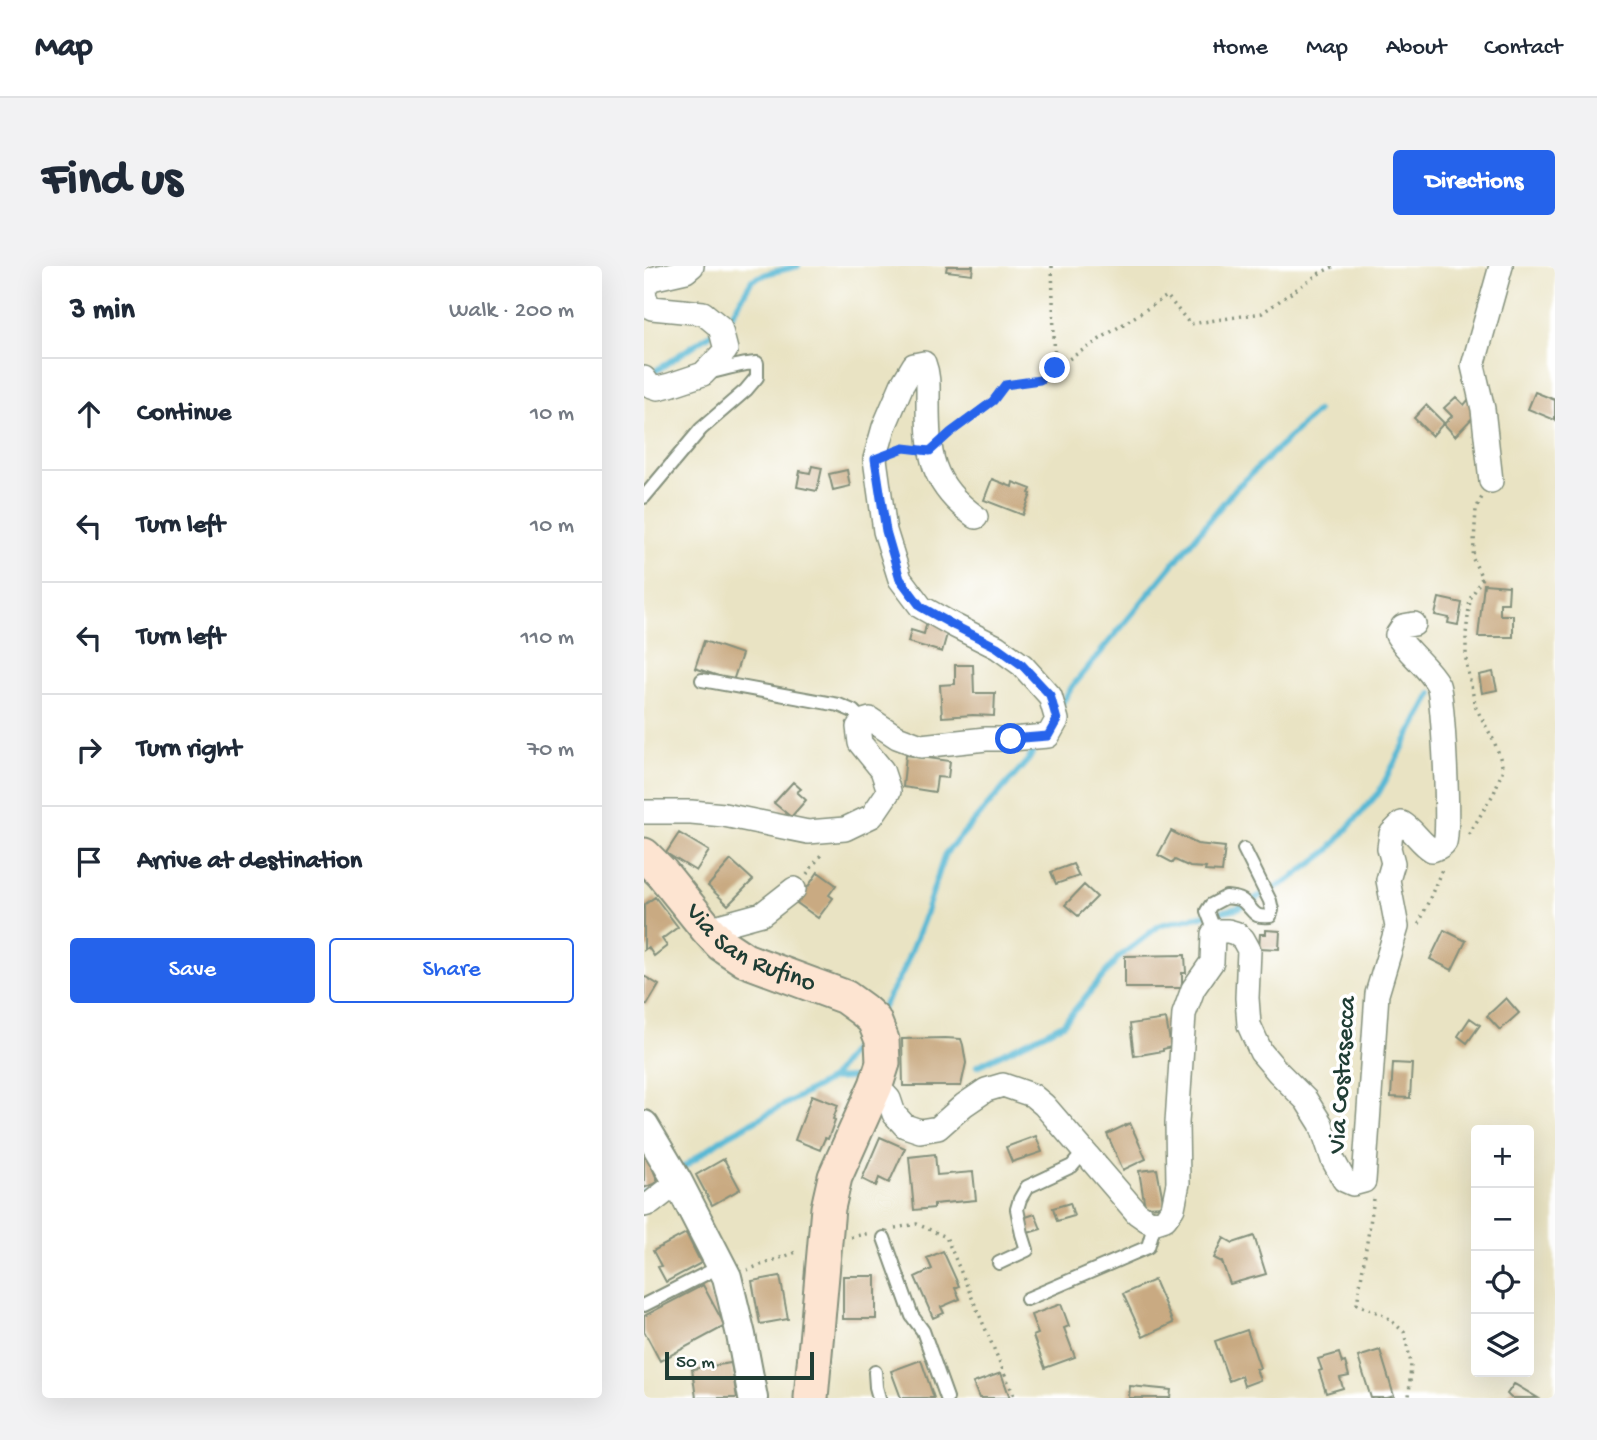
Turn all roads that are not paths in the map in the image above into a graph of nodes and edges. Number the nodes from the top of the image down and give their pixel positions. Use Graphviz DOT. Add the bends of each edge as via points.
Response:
graph roads {
  1 [pos="692,266"];
  2 [pos="1501,266"];
  3 [pos="644,290"];
  4 [pos="703,374"];
  5 [pos="644,378"];
  6 [pos="1491,481"];
  7 [pos="644,497"];
  8 [pos="976,517"];
  9 [pos="1414,624"];
  10 [pos="702,680"];
  11 [pos="863,721"];
  12 [pos="644,813"];
  13 [pos="1244,849"];
  14 [pos="644,855"];
  15 [pos="794,889"];
  16 [pos="707,929"];
  17 [pos="1218,932"];
  18 [pos="876,1085"];
  19 [pos="644,1125"];
  20 [pos="1084,1152"];
  21 [pos="678,1182"];
  22 [pos="644,1205"];
  23 [pos="1147,1220"];
  24 [pos="884,1238"];
  25 [pos="999,1263"];
  26 [pos="721,1266"];
  27 [pos="1027,1299"];
  28 [pos="644,1306"];
  29 [pos="875,1372"];
  30 [pos="753,1398"];
  31 [pos="811,1398"];
  32 [pos="879,1398"];
  33 [pos="947,1398"];
  1 -- 3 [label="street" via="651,279"];
  2 -- 6 [label="street" via="1473,366"];
  3 -- 4 [label="street" via="652,308 703,313 720,327 726,350"];
  4 -- 5 [label="street" via="658,388"];
  4 -- 7 [label="lane" via="757,363 757,377 701,429"];
  8 -- 11 [label="street" via="947,491 934,469 929,443 929,374 924,363 914,365 884,427 875,459 886,531 900,579 921,607 1022,665 1050,695 1057,720 1048,736 921,746 870,719"];
  9 -- 17 [label="street, Via Costasecca" via="1403,626 1397,635 1439,687 1448,828 1446,841 1432,850 1402,823 1391,834 1393,863 1388,880 1397,927 1377,994 1364,1181 1353,1184 1344,1180 1306,1100 1261,1052 1249,1025 1249,950 1235,933"];
  10 -- 11 [label="lane" via="839,705"];
  11 -- 12 [label="street" via="858,727 860,743 882,770 888,791 872,816 845,829 808,832 691,811"];
  13 -- 17 [label="lane" via="1272,910 1270,916 1261,917 1242,900 1226,897 1207,911"];
  14 -- 16 [label="main road, Via San Rufino"];
  15 -- 16 [label="street" via="762,914"];
  16 -- 18 [label="main road, Via San Rufino" via="745,960 845,997 874,1020 882,1040 883,1063"];
  17 -- 23 [label="street" via="1213,934 1212,962 1193,989 1184,1014 1178,1183 1173,1208 1164,1219"];
  18 -- 20 [label="street" via="905,1126 920,1131 938,1128 986,1090 1003,1085 1032,1095"];
  18 -- 31 [label="main road" via="835,1177 828,1208"];
  19 -- 21 [label="street"];
  20 -- 23 [label="street"];
  20 -- 25 [label="lane" via="1072,1166 1027,1188 1017,1209 1027,1250"];
  21 -- 22 [label="street"];
  21 -- 26 [label="street"];
  23 -- 27 [label="lane" via="1152,1233 1148,1247"];
  24 -- 33 [label="lane"];
  26 -- 28 [label="lane"];
  26 -- 30 [label="street"];
  29 -- 32 [label="lane"];
}
